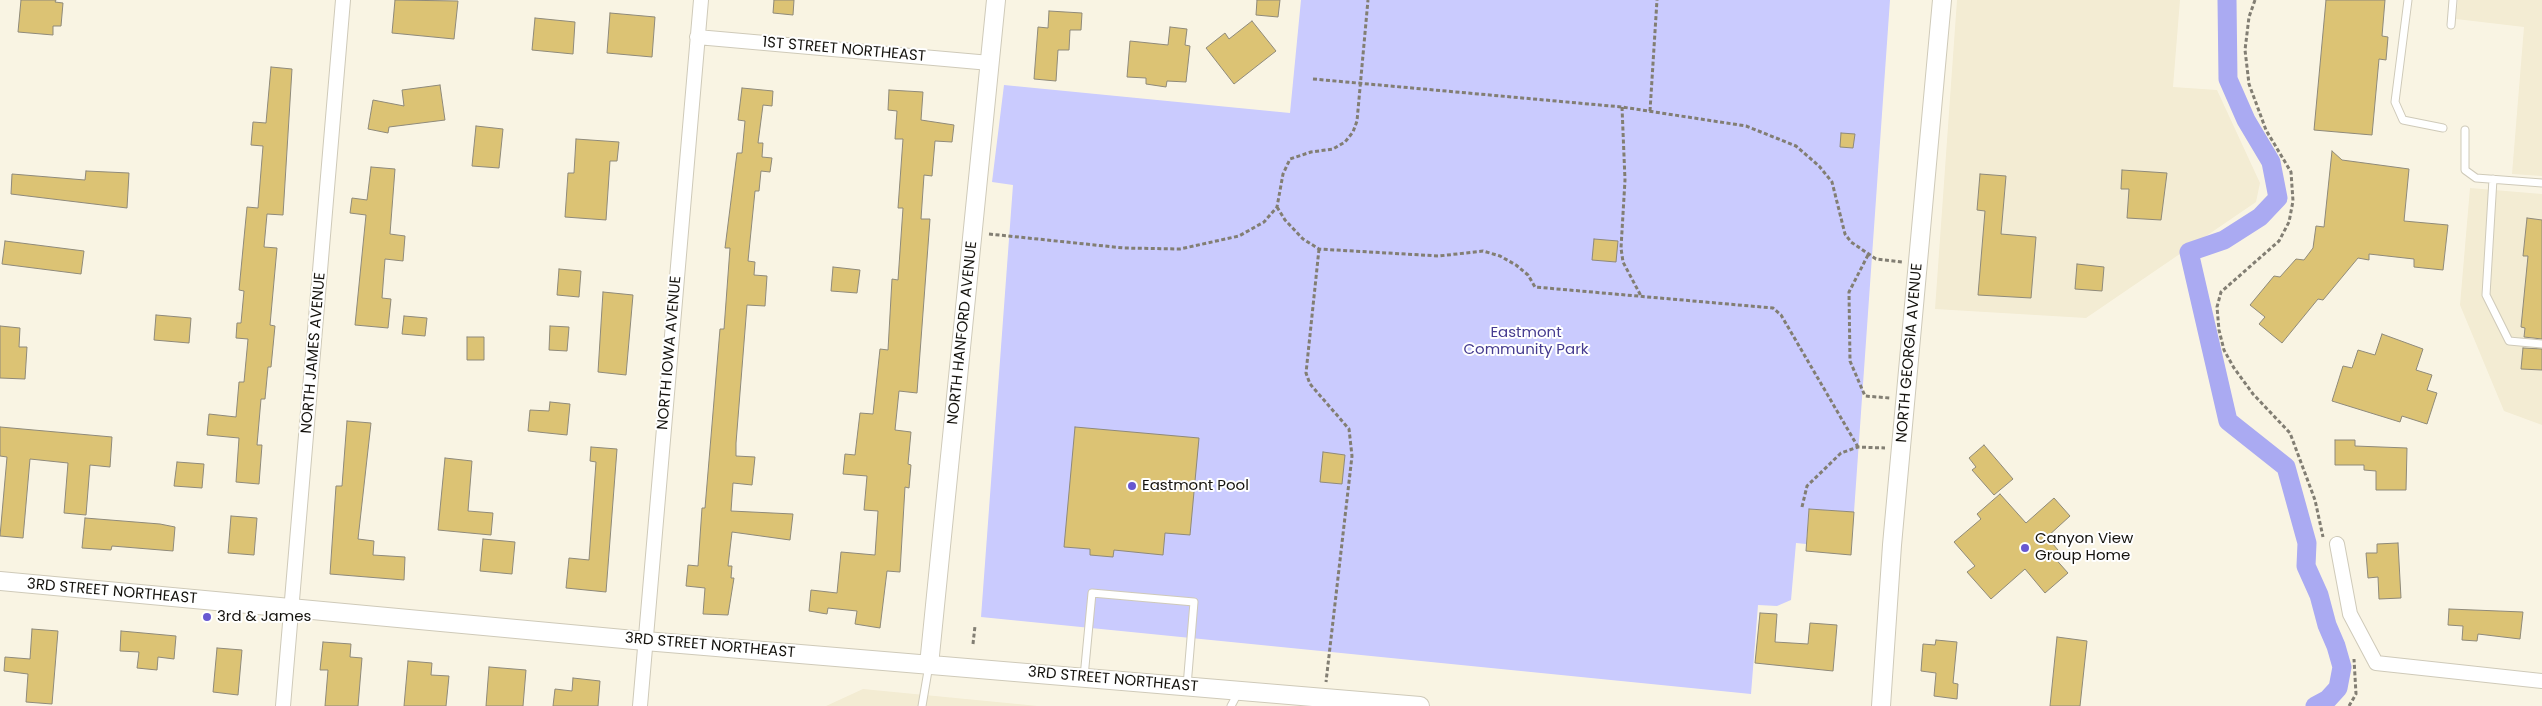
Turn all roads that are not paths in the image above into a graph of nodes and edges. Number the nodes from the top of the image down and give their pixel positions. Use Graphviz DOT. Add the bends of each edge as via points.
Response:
graph roads {
  1 [pos="344,0"];
  2 [pos="700,0"];
  3 [pos="996,0"];
  4 [pos="1942,0"];
  5 [pos="2408,0"];
  6 [pos="2453,0"];
  7 [pos="2451,25"];
  8 [pos="697,37"];
  9 [pos="990,63"];
  10 [pos="2443,128"];
  11 [pos="2466,130"];
  12 [pos="2493,179"];
  13 [pos="2542,183"];
  14 [pos="2542,344"];
  15 [pos="2330,543"];
  16 [pos="0,581"];
  17 [pos="291,608"];
  18 [pos="644,641"];
  19 [pos="929,665"];
  20 [pos="1084,678"];
  21 [pos="2542,681"];
  22 [pos="1187,686"];
  23 [pos="1235,698"];
  24 [pos="283,706"];
  25 [pos="640,706"];
  26 [pos="922,706"];
  27 [pos="1420,706"];
  28 [pos="1881,706"];
  1 -- 17 [label="street, NORTH JAMES AVENUE"];
  2 -- 8 [label="street, NORTH IOWA AVENUE"];
  3 -- 9 [label="street, NORTH HANFORD AVENUE"];
  4 -- 28 [label="street, NORTH GEORGIA AVENUE"];
  5 -- 10 [label="lane" via="2395,102 2403,120"];
  6 -- 7 [label="lane"];
  8 -- 9 [label="street, 1ST STREET NORTHEAST"];
  8 -- 18 [label="street, NORTH IOWA AVENUE"];
  9 -- 19 [label="street, NORTH HANFORD AVENUE"];
  11 -- 12 [label="lane" via="2465,170 2476,178"];
  12 -- 13 [label="lane"];
  12 -- 14 [label="lane" via="2486,296 2509,341"];
  15 -- 21 [label="street" via="2350,614 2376,663"];
  16 -- 17 [label="street, 3RD STREET NORTHEAST"];
  17 -- 18 [label="street, 3RD STREET NORTHEAST"];
  17 -- 24 [label="street, NORTH JAMES AVENUE"];
  18 -- 19 [label="street, 3RD STREET NORTHEAST"];
  18 -- 25 [label="street, NORTH IOWA AVENUE"];
  19 -- 20 [label="street, 3RD STREET NORTHEAST"];
  19 -- 26 [label="lane"];
  20 -- 22 [label="street, 3RD STREET NORTHEAST"];
  20 -- 22 [label="lane" via="1092,593 1194,602"];
  22 -- 23 [label="street, 3RD STREET NORTHEAST"];
  23 -- 27 [label="street, 3RD STREET NORTHEAST" via="1324,698"];
}
